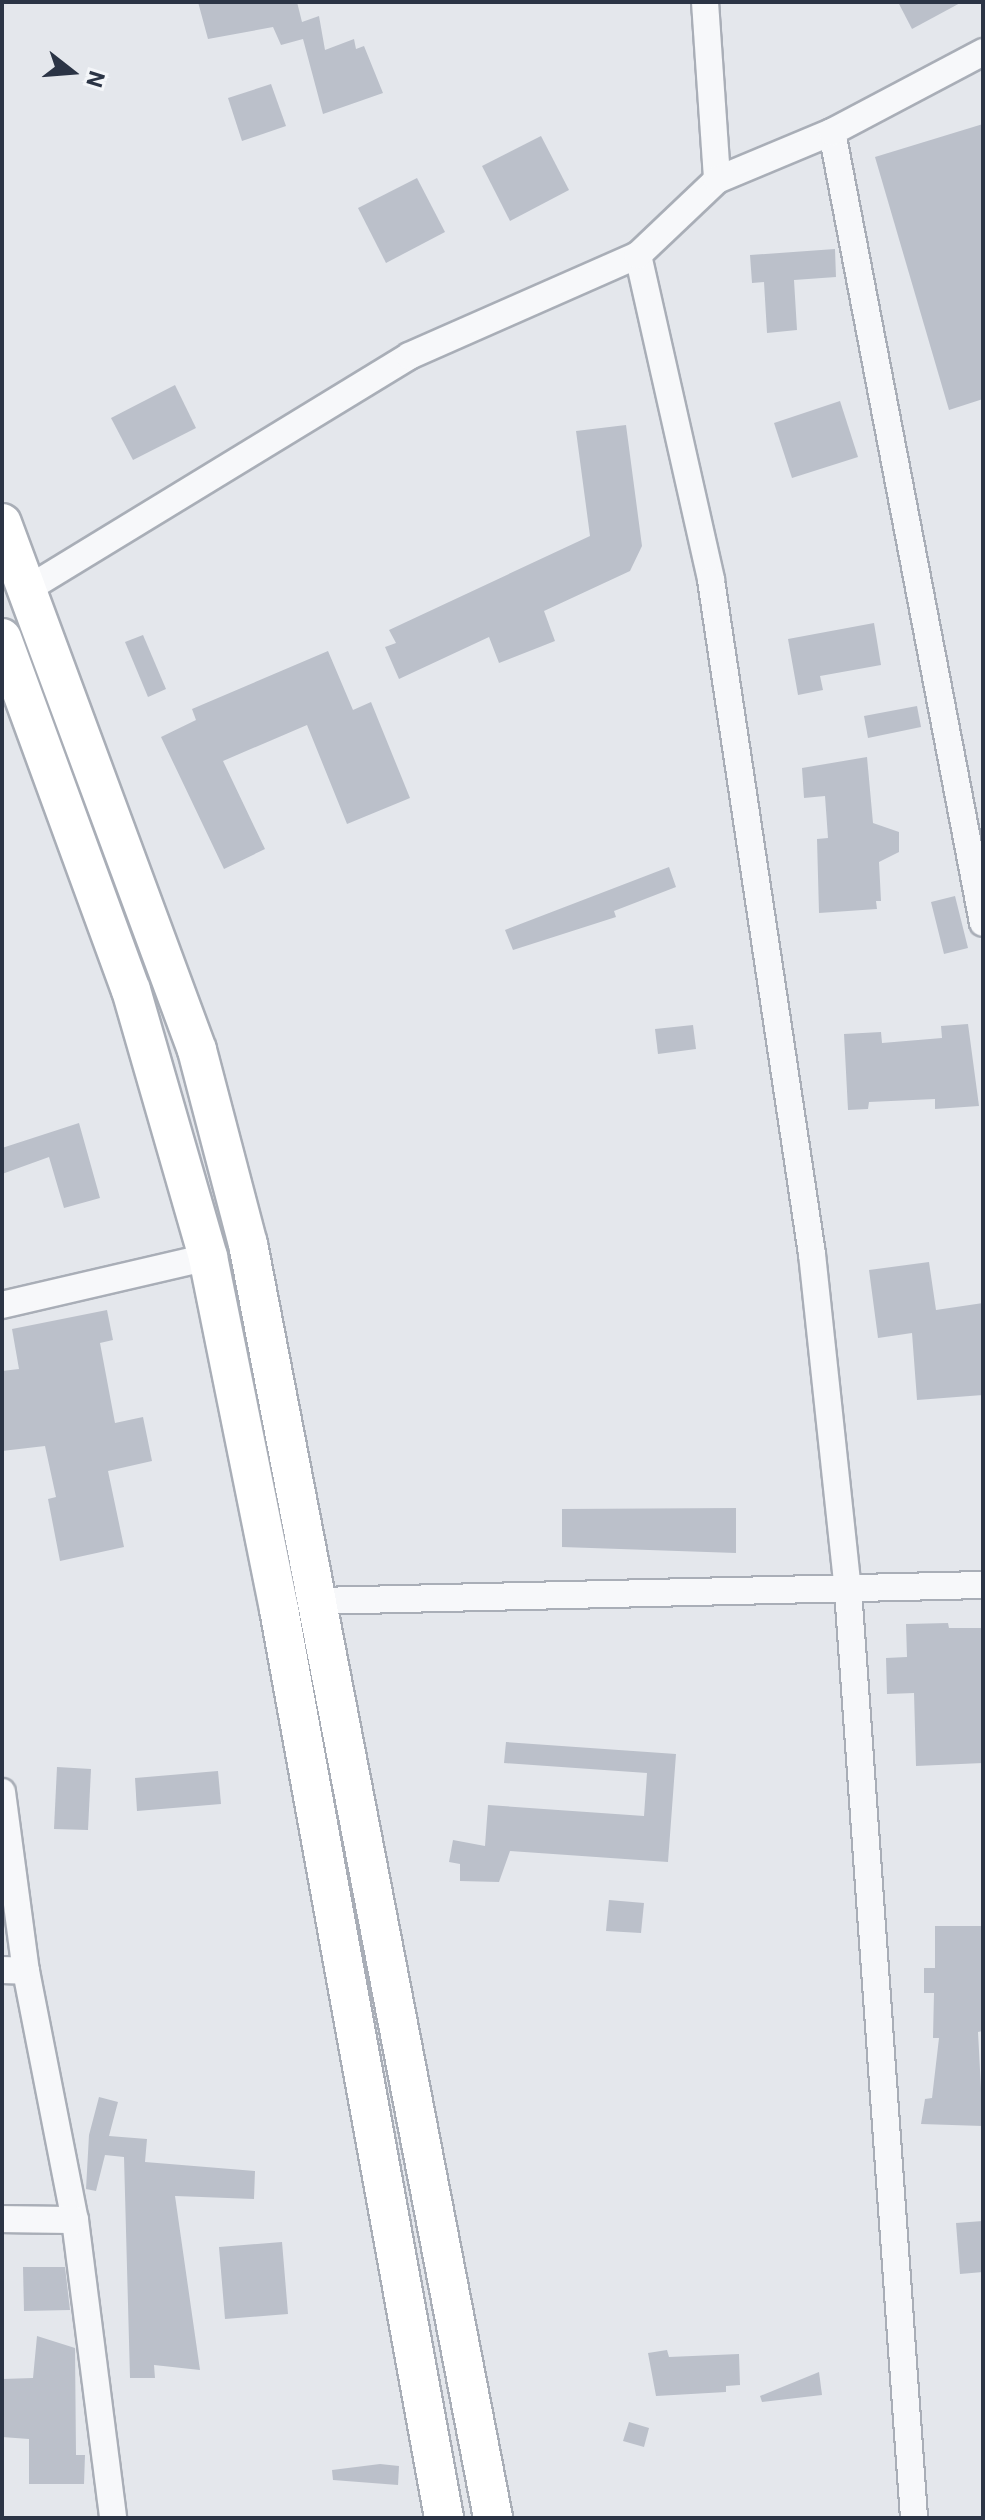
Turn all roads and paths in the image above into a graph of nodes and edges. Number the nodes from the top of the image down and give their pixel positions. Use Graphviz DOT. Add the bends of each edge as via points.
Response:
graph roads {
  1 [pos="705,2"];
  2 [pos="983,52"];
  3 [pos="832,132"];
  4 [pos="717,180"];
  5 [pos="638,255"];
  6 [pos="2,523"];
  7 [pos="26,590"];
  8 [pos="2,638"];
  9 [pos="983,923"];
  10 [pos="208,1257"];
  11 [pos="2,1305"];
  12 [pos="305,1542"];
  13 [pos="268,1554"];
  14 [pos="983,1585"];
  15 [pos="848,1590"];
  16 [pos="318,1601"];
  17 [pos="2,1792"];
  18 [pos="14,1971"];
  19 [pos="2,2219"];
  20 [pos="75,2220"];
  21 [pos="113,2518"];
  22 [pos="444,2518"];
  23 [pos="493,2518"];
  24 [pos="914,2518"];
  1 -- 4 [label="street"];
  2 -- 3 [label="street"];
  3 -- 4 [label="street"];
  3 -- 9 [label="street"];
  4 -- 5 [label="street"];
  5 -- 7 [label="street" via="409,356"];
  5 -- 15 [label="street" via="711,580 812,1254"];
  6 -- 7 [label="main road"];
  7 -- 12 [label="main road" via="197,1050 248,1244"];
  8 -- 10 [label="main road" via="131,990"];
  10 -- 11 [label="street"];
  10 -- 13 [label="main road"];
  12 -- 13 [label="main road"];
  12 -- 16 [label="main road"];
  13 -- 22 [label="main road"];
  14 -- 15 [label="street"];
  15 -- 16 [label="street"];
  15 -- 24 [label="street"];
  16 -- 23 [label="main road"];
  17 -- 18 [label="street"];
  18 -- 20 [label="street"];
  19 -- 20 [label="street"];
  20 -- 21 [label="street"];
}
